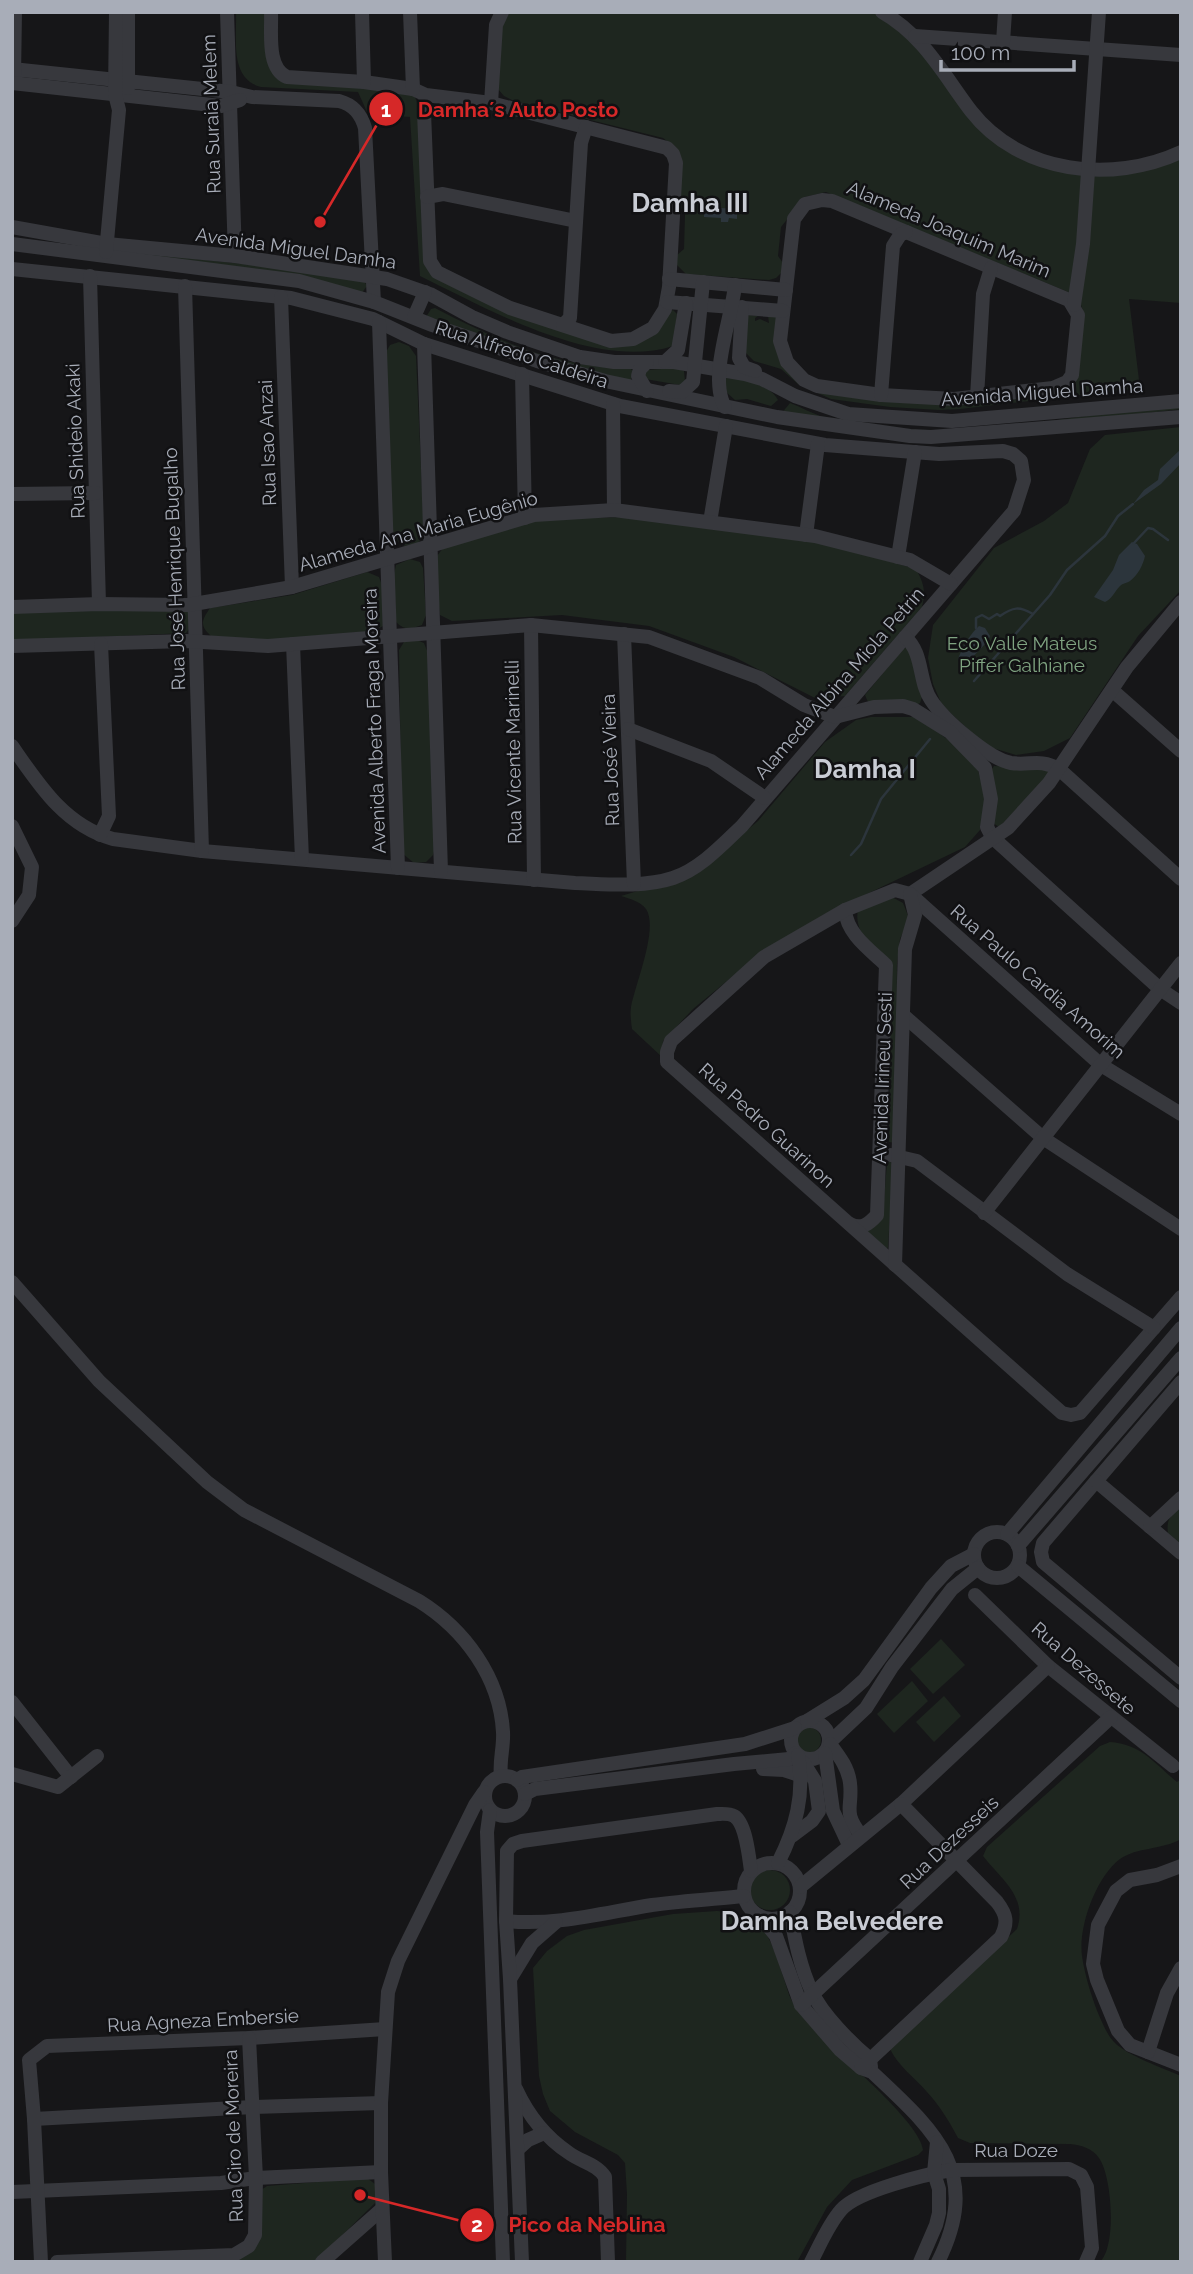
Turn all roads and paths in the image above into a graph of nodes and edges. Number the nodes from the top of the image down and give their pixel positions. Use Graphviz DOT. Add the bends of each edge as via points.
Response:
graph roads {
  1 [pos="15,12"];
  2 [pos="116,12"];
  3 [pos="128,12"];
  4 [pos="227,12"];
  5 [pos="271,12"];
  6 [pos="362,12"];
  7 [pos="410,12"];
  8 [pos="502,12"];
  9 [pos="882,12"];
  10 [pos="1005,12"];
  11 [pos="1100,12"];
  12 [pos="902,17"];
  13 [pos="915,36"];
  14 [pos="1003,42"];
  15 [pos="1097,49"];
  16 [pos="1181,55"];
  17 [pos="13,76"];
  18 [pos="363,82"];
  19 [pos="121,87"];
  20 [pos="419,92"];
  21 [pos="231,97"];
  22 [pos="491,103"];
  23 [pos="586,127"];
  24 [pos="1181,152"];
  25 [pos="1088,170"];
  26 [pos="427,197"];
  27 [pos="576,221"];
  28 [pos="12,226"];
  29 [pos="906,232"];
  30 [pos="12,244"];
  31 [pos="106,251"];
  32 [pos="235,256"];
  33 [pos="991,268"];
  34 [pos="12,269"];
  35 [pos="90,276"];
  36 [pos="372,276"];
  37 [pos="669,279"];
  38 [pos="703,282"];
  39 [pos="735,285"];
  40 [pos="185,286"];
  41 [pos="786,290"];
  42 [pos="425,292"];
  43 [pos="281,297"];
  44 [pos="374,302"];
  45 [pos="686,303"];
  46 [pos="701,304"];
  47 [pos="1074,305"];
  48 [pos="666,306"];
  49 [pos="738,307"];
  50 [pos="783,311"];
  51 [pos="414,317"];
  52 [pos="379,322"];
  53 [pos="563,325"];
  54 [pos="424,344"];
  55 [pos="647,362"];
  56 [pos="665,362"];
  57 [pos="695,365"];
  58 [pos="720,370"];
  59 [pos="522,374"];
  60 [pos="648,391"];
  61 [pos="787,393"];
  62 [pos="881,395"];
  63 [pos="978,397"];
  64 [pos="1181,401"];
  65 [pos="613,404"];
  66 [pos="726,407"];
  67 [pos="768,416"];
  68 [pos="1181,417"];
  69 [pos="726,426"];
  70 [pos="818,444"];
  71 [pos="915,453"];
  72 [pos="1021,461"];
  73 [pos="96,492"];
  74 [pos="12,494"];
  75 [pos="614,510"];
  76 [pos="525,518"];
  77 [pos="710,522"];
  78 [pos="806,535"];
  79 [pos="431,546"];
  80 [pos="898,557"];
  81 [pos="387,559"];
  82 [pos="951,584"];
  83 [pos="292,587"];
  84 [pos="1181,602"];
  85 [pos="99,604"];
  86 [pos="195,604"];
  87 [pos="12,607"];
  88 [pos="930,608"];
  89 [pos="1175,617"];
  90 [pos="531,625"];
  91 [pos="433,632"];
  92 [pos="624,634"];
  93 [pos="390,636"];
  94 [pos="905,637"];
  95 [pos="196,642"];
  96 [pos="293,643"];
  97 [pos="101,644"];
  98 [pos="12,646"];
  99 [pos="918,657"];
  100 [pos="1112,690"];
  101 [pos="835,717"];
  102 [pos="628,729"];
  103 [pos="12,746"];
  104 [pos="1181,751"];
  105 [pos="1059,769"];
  106 [pos="765,798"];
  107 [pos="12,827"];
  108 [pos="100,835"];
  109 [pos="992,837"];
  110 [pos="202,851"];
  111 [pos="302,859"];
  112 [pos="398,868"];
  113 [pos="441,872"];
  114 [pos="1181,878"];
  115 [pos="534,880"];
  116 [pos="634,884"];
  117 [pos="910,894"];
  118 [pos="845,910"];
  119 [pos="12,921"];
  120 [pos="1181,963"];
  121 [pos="1160,989"];
  122 [pos="1181,1003"];
  123 [pos="903,1015"];
  124 [pos="1101,1065"];
  125 [pos="1181,1114"];
  126 [pos="1043,1138"];
  127 [pos="879,1153"];
  128 [pos="899,1156"];
  129 [pos="984,1213"];
  130 [pos="850,1224"];
  131 [pos="1181,1229"];
  132 [pos="895,1265"];
  133 [pos="15,1290"];
  134 [pos="1181,1297"];
  135 [pos="1154,1328"];
  136 [pos="1181,1328"];
  137 [pos="1181,1358"];
  138 [pos="1181,1382"];
  139 [pos="1096,1481"];
  140 [pos="1181,1498"];
  141 [pos="1150,1527"];
  142 [pos="1007,1534"];
  143 [pos="1018,1546"];
  144 [pos="1181,1553"];
  145 [pos="976,1561"];
  146 [pos="1018,1566"];
  147 [pos="975,1595"];
  148 [pos="1048,1666"];
  149 [pos="1181,1678"];
  150 [pos="1181,1701"];
  151 [pos="12,1702"];
  152 [pos="1111,1717"];
  153 [pos="801,1724"];
  154 [pos="828,1746"];
  155 [pos="799,1755"];
  156 [pos="97,1756"];
  157 [pos="734,1763"];
  158 [pos="1173,1766"];
  159 [pos="829,1771"];
  160 [pos="12,1774"];
  161 [pos="501,1776"];
  162 [pos="807,1776"];
  163 [pos="71,1777"];
  164 [pos="517,1780"];
  165 [pos="484,1792"];
  166 [pos="525,1794"];
  167 [pos="901,1804"];
  168 [pos="489,1809"];
  169 [pos="471,1814"];
  170 [pos="504,1816"];
  171 [pos="487,1832"];
  172 [pos="861,1835"];
  173 [pos="792,1836"];
  174 [pos="849,1845"];
  175 [pos="957,1862"];
  176 [pos="778,1863"];
  177 [pos="1181,1866"];
  178 [pos="751,1871"];
  179 [pos="800,1887"];
  180 [pos="744,1896"];
  181 [pos="790,1912"];
  182 [pos="761,1916"];
  183 [pos="506,1922"];
  184 [pos="556,1922"];
  185 [pos="1181,1968"];
  186 [pos="510,1979"];
  187 [pos="813,1995"];
  188 [pos="801,2005"];
  189 [pos="384,2029"];
  190 [pos="248,2038"];
  191 [pos="1148,2052"];
  192 [pos="1181,2065"];
  193 [pos="868,2066"];
  194 [pos="514,2084"];
  195 [pos="381,2103"];
  196 [pos="253,2108"];
  197 [pos="34,2119"];
  198 [pos="544,2133"];
  199 [pos="937,2143"];
  200 [pos="518,2149"];
  201 [pos="953,2169"];
  202 [pos="381,2172"];
  203 [pos="934,2173"];
  204 [pos="256,2178"];
  205 [pos="37,2190"];
  206 [pos="12,2192"];
  207 [pos="383,2209"];
  208 [pos="41,2262"];
  209 [pos="57,2262"];
  210 [pos="322,2262"];
  211 [pos="385,2262"];
  212 [pos="503,2262"];
  213 [pos="522,2262"];
  214 [pos="608,2262"];
  215 [pos="811,2262"];
  216 [pos="920,2262"];
  217 [pos="938,2262"];
  218 [pos="1086,2262"];
  1 -- 17 [label="street"];
  2 -- 19 [label="street"];
  3 -- 19 [label="street"];
  4 -- 21 [label="street, Rua Suraia Melem"];
  5 -- 18 [label="street" via="272,53 277,69 287,77"];
  6 -- 18 [label="street"];
  7 -- 20 [label="street"];
  8 -- 22 [label="street" via="496,25"];
  9 -- 12 [label="street"];
  10 -- 14 [label="street"];
  11 -- 15 [label="street"];
  12 -- 13 [label="street"];
  13 -- 14 [label="street"];
  13 -- 25 [label="street" via="987,128 1038,159"];
  14 -- 15 [label="street"];
  15 -- 16 [label="street"];
  15 -- 25 [label="street"];
  17 -- 19 [label="street"];
  18 -- 20 [label="street"];
  19 -- 21 [label="street" via="221,106"];
  19 -- 31 [label="street"];
  20 -- 22 [label="street"];
  20 -- 26 [label="street"];
  21 -- 32 [label="street, Rua Suraia Melem"];
  21 -- 36 [label="street" via="339,102 352,106 360,116 365,128"];
  22 -- 23 [label="street"];
  23 -- 27 [label="street"];
  23 -- 37 [label="street" via="657,144 673,154 676,171"];
  24 -- 25 [label="street" via="1158,163"];
  25 -- 47 [label="street"];
  26 -- 27 [label="street" via="443,194"];
  26 -- 53 [label="street" via="433,267 510,308"];
  27 -- 53 [label="street" via="570,318"];
  28 -- 31 [label="street, Avenida Miguel Damha"];
  29 -- 33 [label="street, Alameda Joaquim Marim"];
  29 -- 41 [label="street, Alameda Joaquim Marim" via="832,201 806,204 794,219"];
  29 -- 62 [label="street" via="893,246"];
  30 -- 31 [label="street, Avenida Miguel Damha"];
  31 -- 32 [label="street, Avenida Miguel Damha"];
  31 -- 44 [label="street, Avenida Miguel Damha" via="299,281"];
  32 -- 36 [label="street, Avenida Miguel Damha"];
  33 -- 47 [label="street, Alameda Joaquim Marim"];
  33 -- 63 [label="street" via="983,294"];
  34 -- 35 [label="street, Rua Alfredo Caldeira"];
  35 -- 40 [label="street, Rua Alfredo Caldeira"];
  35 -- 73 [label="street, Rua Shideio Akaki"];
  36 -- 42 [label="street, Avenida Miguel Damha"];
  36 -- 44 [label="street"];
  37 -- 38 [label="street"];
  37 -- 48 [label="street"];
  38 -- 39 [label="street"];
  38 -- 46 [label="street"];
  39 -- 41 [label="street"];
  39 -- 49 [label="street"];
  40 -- 43 [label="street, Rua Alfredo Caldeira"];
  40 -- 86 [label="street, Rua José Henrique Bugalho"];
  41 -- 50 [label="street"];
  42 -- 51 [label="street"];
  42 -- 55 [label="street, Avenida Miguel Damha" via="488,325 580,357"];
  43 -- 52 [label="street, Rua Alfredo Caldeira"];
  43 -- 83 [label="street, Rua Isao Anzai"];
  44 -- 51 [label="street, Avenida Miguel Damha"];
  45 -- 46 [label="street"];
  45 -- 48 [label="street"];
  45 -- 56 [label="street" via="679,346"];
  46 -- 49 [label="street"];
  46 -- 57 [label="street"];
  47 -- 63 [label="street" via="1078,315 1072,374 1067,382 1053,388"];
  48 -- 53 [label="street" via="653,328 633,339 611,341"];
  49 -- 50 [label="street"];
  49 -- 58 [label="street" via="722,349"];
  49 -- 61 [label="street" via="741,363 777,380"];
  50 -- 62 [label="street" via="780,341 794,372 817,386"];
  51 -- 60 [label="street, Avenida Miguel Damha" via="537,361"];
  52 -- 54 [label="street, Rua Alfredo Caldeira"];
  52 -- 81 [label="street, Avenida Alberto Fraga Moreira"];
  54 -- 59 [label="street, Rua Alfredo Caldeira"];
  54 -- 79 [label="street"];
  55 -- 56 [label="street, Avenida Miguel Damha"];
  55 -- 60 [label="street" via="638,376"];
  56 -- 57 [label="street, Avenida Miguel Damha"];
  57 -- 58 [label="street, Avenida Miguel Damha"];
  57 -- 60 [label="street" via="692,382 685,390"];
  58 -- 61 [label="street, Avenida Miguel Damha" via="762,379"];
  58 -- 66 [label="street"];
  59 -- 65 [label="street, Rua Alfredo Caldeira"];
  59 -- 76 [label="street"];
  60 -- 66 [label="street, Avenida Miguel Damha"];
  61 -- 64 [label="street, Avenida Miguel Damha" via="848,414 952,421"];
  61 -- 67 [label="street" via="782,406"];
  62 -- 63 [label="street"];
  65 -- 69 [label="street, Rua Alfredo Caldeira"];
  65 -- 75 [label="street"];
  66 -- 67 [label="street, Avenida Miguel Damha"];
  67 -- 68 [label="street, Avenida Miguel Damha" via="931,437"];
  69 -- 70 [label="street, Rua Alfredo Caldeira"];
  69 -- 77 [label="street"];
  70 -- 71 [label="street, Rua Alfredo Caldeira"];
  70 -- 78 [label="street"];
  71 -- 72 [label="street, Rua Alfredo Caldeira" via="1003,451"];
  71 -- 80 [label="street"];
  72 -- 82 [label="street, Alameda Albina Miola Petrin" via="1024,480 1014,512"];
  73 -- 74 [label="street"];
  73 -- 85 [label="street, Rua Shideio Akaki"];
  75 -- 76 [label="street, Alameda Ana Maria Eugênio"];
  75 -- 77 [label="street, Alameda Ana Maria Eugênio"];
  76 -- 79 [label="street, Alameda Ana Maria Eugênio"];
  77 -- 78 [label="street, Alameda Ana Maria Eugênio"];
  78 -- 80 [label="street, Alameda Ana Maria Eugênio"];
  79 -- 81 [label="street, Alameda Ana Maria Eugênio"];
  79 -- 91 [label="street"];
  80 -- 82 [label="street, Alameda Ana Maria Eugênio"];
  81 -- 83 [label="street, Alameda Ana Maria Eugênio"];
  81 -- 93 [label="street, Avenida Alberto Fraga Moreira"];
  82 -- 88 [label="street, Alameda Albina Miola Petrin"];
  83 -- 86 [label="street, Alameda Ana Maria Eugênio"];
  84 -- 89 [label="street"];
  85 -- 86 [label="street, Alameda Ana Maria Eugênio"];
  85 -- 87 [label="street, Alameda Ana Maria Eugênio"];
  86 -- 95 [label="street, Rua José Henrique Bugalho"];
  88 -- 94 [label="street, Alameda Albina Miola Petrin"];
  88 -- 99 [label="street"];
  89 -- 100 [label="street" via="1127,667"];
  90 -- 91 [label="street"];
  90 -- 92 [label="street"];
  90 -- 115 [label="street, Rua Vicente Marinelli"];
  91 -- 93 [label="street"];
  91 -- 113 [label="street"];
  92 -- 101 [label="street" via="649,637 760,678 804,705"];
  92 -- 102 [label="street, Rua José Vieira"];
  93 -- 96 [label="street"];
  93 -- 112 [label="street, Avenida Alberto Fraga Moreira"];
  94 -- 99 [label="street"];
  94 -- 101 [label="street, Alameda Albina Miola Petrin"];
  95 -- 96 [label="street"];
  95 -- 97 [label="street"];
  95 -- 110 [label="street, Rua José Henrique Bugalho"];
  96 -- 111 [label="street"];
  97 -- 98 [label="street"];
  97 -- 108 [label="street" via="109,816"];
  99 -- 105 [label="street" via="937,709 982,749 1013,763 1048,763"];
  100 -- 104 [label="street"];
  100 -- 105 [label="street"];
  101 -- 106 [label="street, Alameda Albina Miola Petrin"];
  101 -- 109 [label="street" via="874,707 903,706 950,732 985,768 992,799 987,827"];
  102 -- 106 [label="street" via="711,761"];
  102 -- 116 [label="street, Rua José Vieira"];
  103 -- 108 [label="street" via="62,811"];
  105 -- 109 [label="street" via="1008,828"];
  105 -- 114 [label="street"];
  106 -- 116 [label="street, Alameda Albina Miola Petrin" via="742,826 693,867 674,877"];
  107 -- 119 [label="street" via="32,867 29,895"];
  108 -- 110 [label="street, Alameda Albina Miola Petrin"];
  109 -- 117 [label="street"];
  109 -- 121 [label="street"];
  110 -- 111 [label="street, Alameda Albina Miola Petrin"];
  111 -- 112 [label="street, Alameda Albina Miola Petrin"];
  112 -- 113 [label="street, Alameda Albina Miola Petrin"];
  113 -- 115 [label="street, Alameda Albina Miola Petrin"];
  115 -- 116 [label="street, Alameda Albina Miola Petrin"];
  117 -- 118 [label="street" via="895,890"];
  117 -- 123 [label="street, Avenida Irineu Sesti" via="915,915 905,949"];
  117 -- 124 [label="street, Rua Paulo Cardia Amorim"];
  118 -- 127 [label="street, Avenida Irineu Sesti" via="854,935 886,965"];
  118 -- 130 [label="street, Rua Pedro Guarinon" via="764,957 671,1041 667,1062"];
  120 -- 121 [label="street"];
  121 -- 122 [label="street"];
  121 -- 124 [label="street"];
  123 -- 126 [label="street"];
  123 -- 128 [label="street, Avenida Irineu Sesti"];
  124 -- 125 [label="street, Rua Paulo Cardia Amorim"];
  124 -- 126 [label="street"];
  126 -- 129 [label="street"];
  126 -- 131 [label="street"];
  127 -- 128 [label="street"];
  127 -- 130 [label="street, Avenida Irineu Sesti" via="877,1215 863,1226"];
  128 -- 129 [label="street" via="917,1161"];
  128 -- 132 [label="street, Avenida Irineu Sesti"];
  129 -- 135 [label="street"];
  130 -- 132 [label="street, Rua Pedro Guarinon"];
  132 -- 135 [label="street, Rua Pedro Guarinon" via="1062,1413 1080,1413"];
  133 -- 161 [label="street" via="99,1381 207,1482 244,1510 419,1601 462,1634 500,1708"];
  134 -- 135 [label="street"];
  136 -- 142 [label="street"];
  137 -- 143 [label="street"];
  138 -- 139 [label="street"];
  139 -- 141 [label="street"];
  139 -- 149 [label="street" via="1043,1543 1044,1562"];
  140 -- 141 [label="street"];
  141 -- 144 [label="street"];
  142 -- 143 [label="street"];
  142 -- 145 [label="street" via="992,1532 979,1540"];
  143 -- 146 [label="street"];
  145 -- 146 [label="street" via="990,1577 998,1578"];
  145 -- 153 [label="street" via="951,1566 864,1680"];
  145 -- 154 [label="street" via="892,1667 866,1708"];
  146 -- 150 [label="street"];
  147 -- 148 [label="street, Rua Dezessete"];
  148 -- 152 [label="street, Rua Dezessete"];
  148 -- 167 [label="street"];
  151 -- 163 [label="street"];
  152 -- 158 [label="street, Rua Dezessete"];
  152 -- 175 [label="street, Rua Dezesseis"];
  153 -- 154 [label="street" via="815,1721 826,1728"];
  153 -- 155 [label="street" via="791,1741"];
  153 -- 164 [label="street" via="745,1744"];
  154 -- 155 [label="street" via="814,1759"];
  154 -- 159 [label="street"];
  154 -- 172 [label="street" via="843,1761 850,1784 849,1815"];
  155 -- 157 [label="street"];
  155 -- 162 [label="street"];
  156 -- 163 [label="street"];
  157 -- 162 [label="street"];
  157 -- 166 [label="street"];
  159 -- 162 [label="street"];
  159 -- 174 [label="street" via="833,1811"];
  160 -- 163 [label="street" via="58,1787"];
  161 -- 164 [label="street"];
  161 -- 165 [label="street" via="490,1781"];
  162 -- 173 [label="street"];
  162 -- 173 [label="street" via="816,1790 819,1811"];
  164 -- 166 [label="street"];
  165 -- 168 [label="street"];
  165 -- 169 [label="street"];
  166 -- 170 [label="street" via="520,1810"];
  167 -- 172 [label="street"];
  167 -- 175 [label="street"];
  168 -- 169 [label="street"];
  168 -- 170 [label="street"];
  168 -- 171 [label="street"];
  169 -- 189 [label="street" via="398,1961 388,1992"];
  170 -- 171 [label="street"];
  171 -- 212 [label="street"];
  172 -- 174 [label="street"];
  173 -- 176 [label="street"];
  174 -- 179 [label="street"];
  175 -- 187 [label="street, Rua Dezesseis"];
  175 -- 193 [label="street" via="997,1902 1006,1915 1006,1926 1001,1937"];
  176 -- 178 [label="street"];
  176 -- 179 [label="street" via="795,1874"];
  177 -- 191 [label="street" via="1135,1877 1116,1891 1094,1942 1097,1980 1118,2031 1130,2045"];
  178 -- 180 [label="street"];
  178 -- 183 [label="street" via="743,1828 729,1814 522,1841 506,1851"];
  179 -- 181 [label="street"];
  180 -- 182 [label="street"];
  180 -- 184 [label="street" via="653,1905"];
  181 -- 182 [label="street" via="773,1919"];
  181 -- 187 [label="street"];
  182 -- 188 [label="street" via="776,1936"];
  183 -- 184 [label="street"];
  183 -- 186 [label="street"];
  184 -- 186 [label="street" via="532,1943"];
  185 -- 191 [label="street" via="1167,1993"];
  186 -- 194 [label="street"];
  187 -- 188 [label="street, Rua Dezesseis"];
  187 -- 193 [label="street"];
  188 -- 193 [label="street" via="840,2050"];
  189 -- 190 [label="street, Rua Agneza Embersie"];
  189 -- 195 [label="street"];
  190 -- 196 [label="street, Rua Ciro de Moreira"];
  190 -- 197 [label="street, Rua Agneza Embersie" via="47,2046 29,2060"];
  191 -- 192 [label="street"];
  193 -- 199 [label="street"];
  194 -- 198 [label="street"];
  194 -- 200 [label="street"];
  195 -- 196 [label="street"];
  195 -- 202 [label="street"];
  196 -- 197 [label="street"];
  196 -- 204 [label="street, Rua Ciro de Moreira"];
  197 -- 205 [label="street"];
  198 -- 200 [label="street"];
  198 -- 214 [label="street" via="599,2169 607,2183"];
  199 -- 201 [label="street"];
  199 -- 203 [label="street"];
  200 -- 213 [label="street"];
  201 -- 203 [label="street, Rua Doze"];
  201 -- 217 [label="street" via="954,2216"];
  201 -- 218 [label="street, Rua Doze" via="1069,2169 1079,2173 1087,2187 1092,2248"];
  202 -- 204 [label="street"];
  202 -- 207 [label="street"];
  203 -- 215 [label="street, Rua Doze" via="849,2203 831,2224"];
  203 -- 216 [label="street" via="939,2213"];
  204 -- 205 [label="street"];
  204 -- 209 [label="street, Rua Ciro de Moreira" via="255,2235 239,2254"];
  205 -- 206 [label="street"];
  205 -- 208 [label="street"];
  207 -- 210 [label="street"];
  207 -- 211 [label="street"];
}
